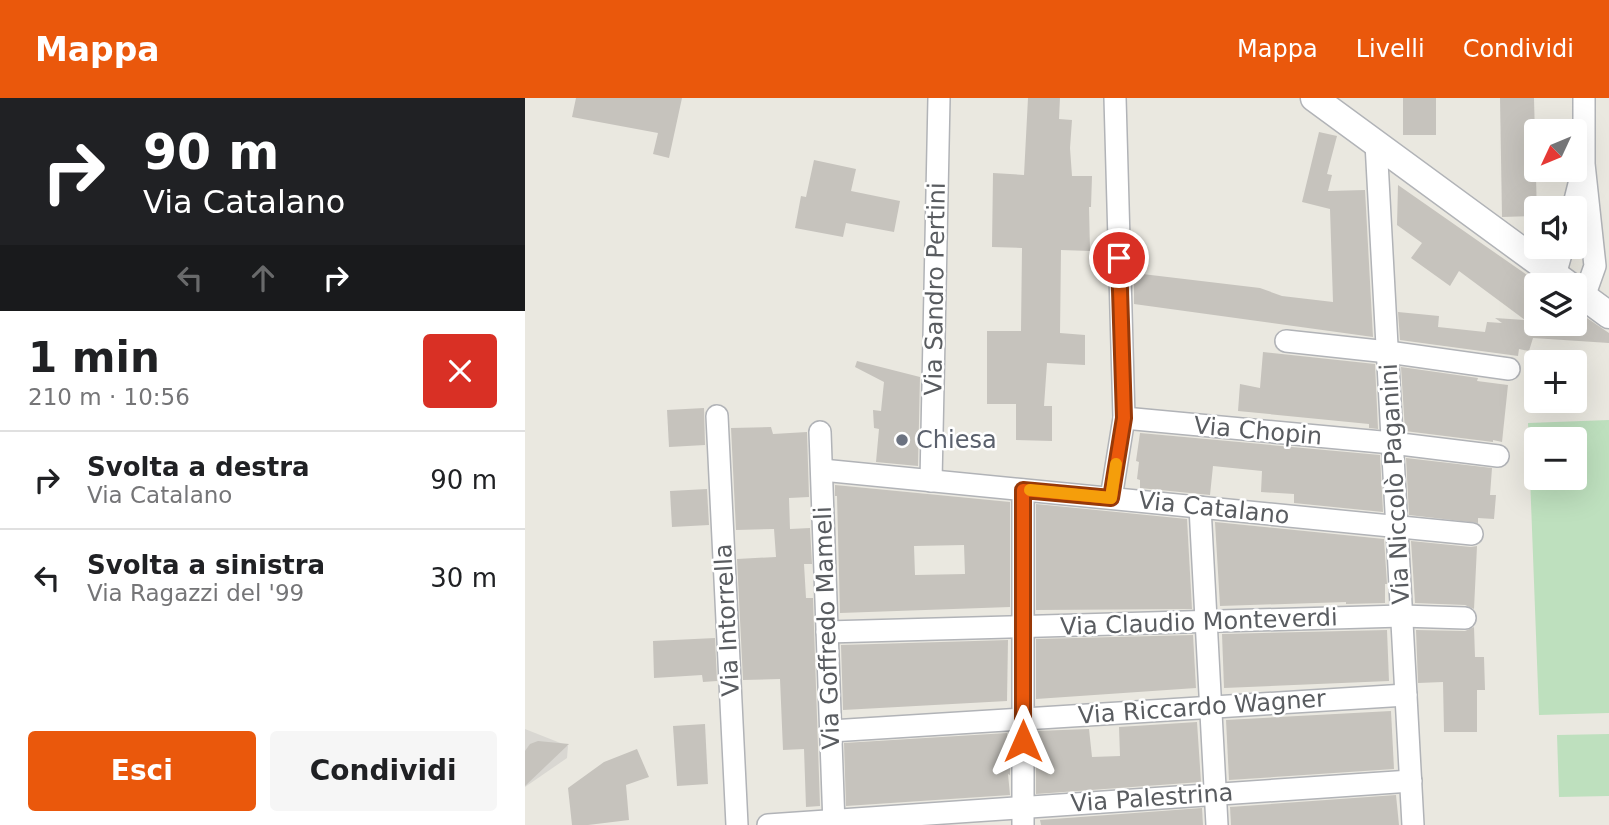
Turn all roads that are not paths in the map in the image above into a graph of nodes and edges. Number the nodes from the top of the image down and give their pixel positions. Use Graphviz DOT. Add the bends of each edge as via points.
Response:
graph roads {
  1 [pos="939,98"];
  2 [pos="1115,98"];
  3 [pos="1584,98"];
  4 [pos="1325,101"];
  5 [pos="1584,119"];
  6 [pos="1376,143"];
  7 [pos="1586,182"];
  8 [pos="1552,273"];
  9 [pos="1587,273"];
  10 [pos="1587,299"];
  11 [pos="1609,315"];
  12 [pos="1286,341"];
  13 [pos="1388,352"];
  14 [pos="1509,369"];
  15 [pos="717,416"];
  16 [pos="1124,418"];
  17 [pos="820,432"];
  18 [pos="1392,443"];
  19 [pos="1498,456"];
  20 [pos="822,470"];
  21 [pos="931,481"];
  22 [pos="1023,490"];
  23 [pos="1111,498"];
  24 [pos="1200,507"];
  25 [pos="1397,526"];
  26 [pos="1472,534"];
  27 [pos="1402,617"];
  28 [pos="1465,618"];
  29 [pos="1206,622"];
  30 [pos="1023,627"];
  31 [pos="827,632"];
  32 [pos="1406,695"];
  33 [pos="1210,707"];
  34 [pos="1023,719"];
  35 [pos="831,731"];
  36 [pos="1411,781"];
  37 [pos="1215,794"];
  38 [pos="1023,816"];
  39 [pos="834,822"];
  40 [pos="737,825"];
  41 [pos="768,825"];
  42 [pos="1217,825"];
  43 [pos="1413,825"];
  1 -- 21 [label="street, Via Sandro Pertini"];
  2 -- 16 [label="street"];
  3 -- 5 [label="street"];
  4 -- 6 [label="street"];
  6 -- 8 [label="street"];
  6 -- 13 [label="street, Via Niccolò Paganini"];
  7 -- 9 [label="street" via="1595,266"];
  10 -- 11 [label="street"];
  12 -- 13 [label="street"];
  13 -- 14 [label="street"];
  13 -- 18 [label="street, Via Niccolò Paganini"];
  15 -- 40 [label="street, Via Intorrella"];
  16 -- 18 [label="street, Via Chopin"];
  16 -- 23 [label="street"];
  17 -- 20 [label="street, Via Goffredo Mameli"];
  18 -- 19 [label="street, Via Chopin"];
  18 -- 25 [label="street, Via Niccolò Paganini"];
  20 -- 21 [label="street, Via Catalano"];
  20 -- 31 [label="street, Via Goffredo Mameli"];
  21 -- 22 [label="street, Via Catalano"];
  22 -- 23 [label="street, Via Catalano"];
  22 -- 30 [label="street"];
  23 -- 24 [label="street, Via Catalano"];
  24 -- 25 [label="street, Via Catalano"];
  24 -- 29 [label="street"];
  25 -- 26 [label="street, Via Catalano"];
  25 -- 27 [label="street, Via Niccolò Paganini"];
  27 -- 28 [label="street, Via Claudio Monteverdi"];
  27 -- 29 [label="street, Via Claudio Monteverdi"];
  27 -- 32 [label="street, Via Niccolò Paganini"];
  29 -- 30 [label="street, Via Claudio Monteverdi"];
  29 -- 33 [label="street"];
  30 -- 31 [label="street, Via Claudio Monteverdi"];
  30 -- 34 [label="street"];
  31 -- 35 [label="street, Via Goffredo Mameli"];
  32 -- 33 [label="street, Via Riccardo Wagner"];
  32 -- 36 [label="street, Via Niccolò Paganini"];
  33 -- 34 [label="street, Via Riccardo Wagner"];
  33 -- 37 [label="street"];
  34 -- 35 [label="street, Via Riccardo Wagner"];
  34 -- 38 [label="street"];
  35 -- 39 [label="street, Via Goffredo Mameli"];
  36 -- 37 [label="street, Via Palestrina"];
  36 -- 43 [label="street, Via Niccolò Paganini"];
  37 -- 38 [label="street, Via Palestrina"];
  37 -- 42 [label="street"];
  38 -- 39 [label="street, Via Palestrina"];
  39 -- 41 [label="street, Via Palestrina"];
}
